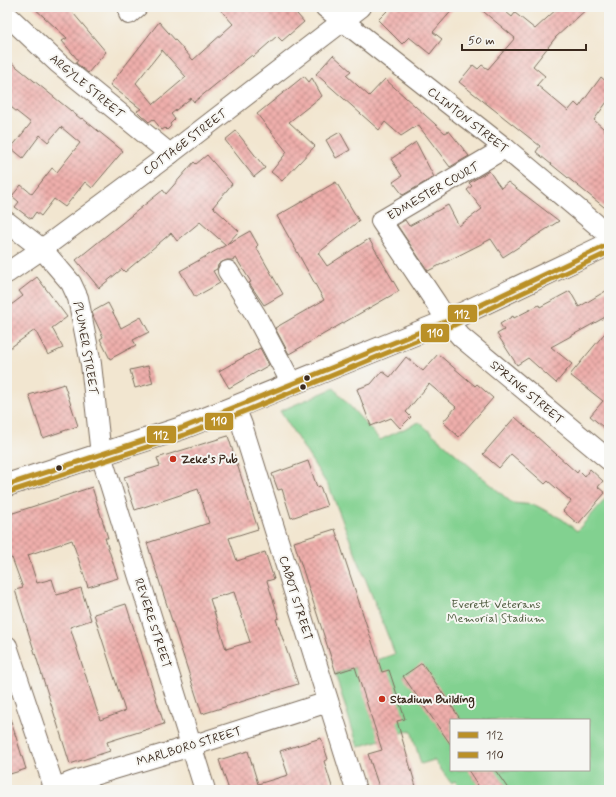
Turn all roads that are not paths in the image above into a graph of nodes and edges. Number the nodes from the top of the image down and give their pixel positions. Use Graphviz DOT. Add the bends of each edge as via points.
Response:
graph roads {
  1 [pos="325,7"];
  2 [pos="361,7"];
  3 [pos="7,15"];
  4 [pos="342,22"];
  5 [pos="505,148"];
  6 [pos="170,154"];
  7 [pos="7,222"];
  8 [pos="609,236"];
  9 [pos="609,244"];
  10 [pos="42,249"];
  11 [pos="228,271"];
  12 [pos="7,273"];
  13 [pos="447,321"];
  14 [pos="292,384"];
  15 [pos="235,407"];
  16 [pos="101,455"];
  17 [pos="609,460"];
  18 [pos="7,485"];
  19 [pos="7,646"];
  20 [pos="328,702"];
  21 [pos="191,746"];
  22 [pos="53,790"];
  23 [pos="205,790"];
  24 [pos="356,790"];
  1 -- 4 [label="street, CLINTON STREET"];
  2 -- 4 [label="street, COTTAGE STREET"];
  3 -- 6 [label="street, ARGYLE STREET" via="58,62"];
  4 -- 5 [label="street, CLINTON STREET"];
  4 -- 6 [label="street, COTTAGE STREET"];
  5 -- 8 [label="street, CLINTON STREET"];
  5 -- 13 [label="street, EDMESTER COURT" via="381,221"];
  6 -- 10 [label="street, COTTAGE STREET"];
  7 -- 10 [label="street, PLUMER STREET"];
  9 -- 13 [label="main road"];
  10 -- 12 [label="street, COTTAGE STREET"];
  10 -- 16 [label="street, PLUMER STREET" via="71,284 78,298 91,364"];
  11 -- 14 [label="street" via="255,314"];
  13 -- 14 [label="main road"];
  13 -- 17 [label="street, SPRING STREET" via="461,336"];
  14 -- 15 [label="main road"];
  15 -- 16 [label="main road"];
  15 -- 20 [label="street, CABOT STREET"];
  16 -- 18 [label="main road"];
  16 -- 21 [label="street, REVERE STREET"];
  19 -- 22 [label="street"];
  20 -- 21 [label="street, MARLBORO STREET"];
  20 -- 24 [label="street, CABOT STREET"];
  21 -- 22 [label="street, MARLBORO STREET" via="74,781"];
  21 -- 23 [label="street, REVERE STREET"];
}
